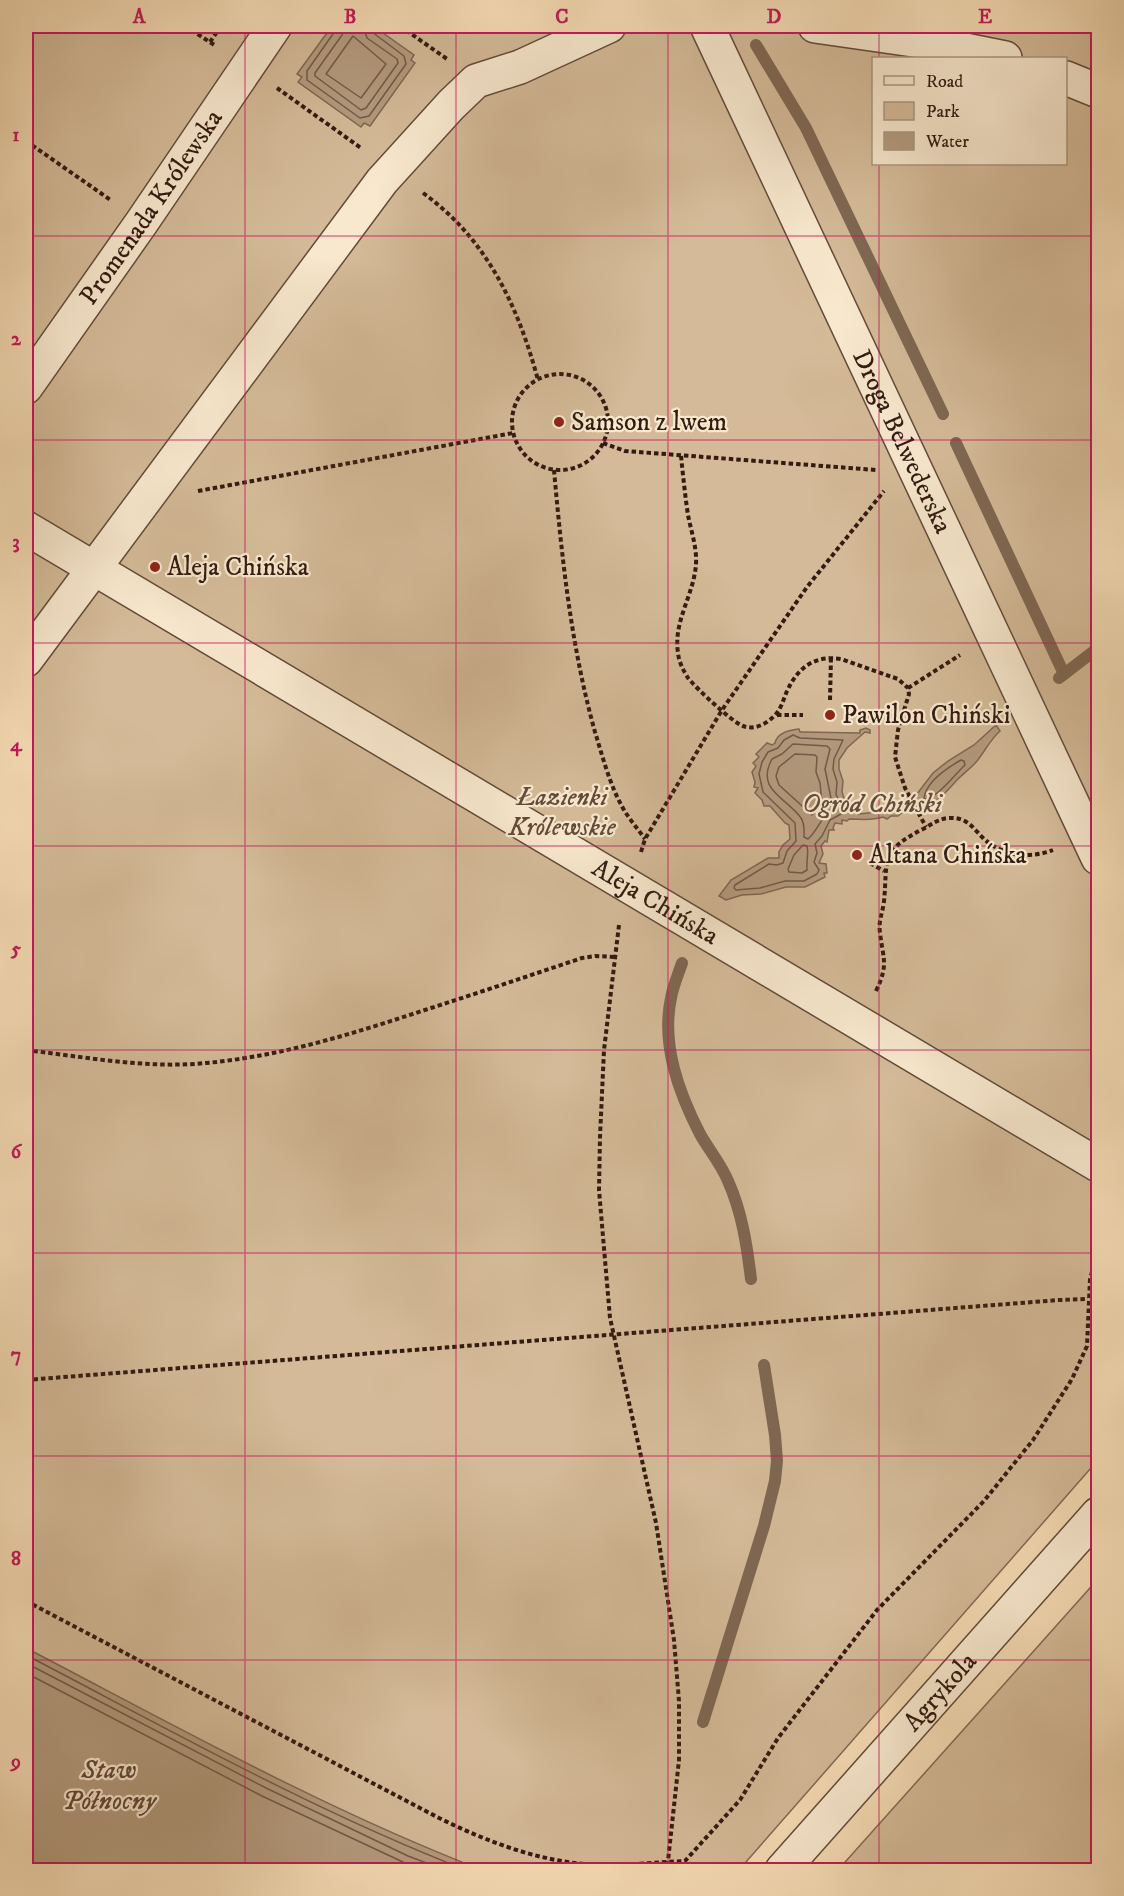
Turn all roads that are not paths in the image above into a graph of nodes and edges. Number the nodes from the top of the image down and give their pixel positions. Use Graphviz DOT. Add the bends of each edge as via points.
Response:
graph roads {
  1 [pos="275,26"];
  2 [pos="609,26"];
  3 [pos="707,26"];
  4 [pos="815,26"];
  5 [pos="1000,57"];
  6 [pos="1067,79"];
  7 [pos="1098,91"];
  8 [pos="26,387"];
  9 [pos="26,528"];
  10 [pos="94,568"];
  11 [pos="26,660"];
  12 [pos="1093,846"];
  13 [pos="1098,1165"];
  14 [pos="1098,1514"];
  15 [pos="782,1870"];
  1 -- 8 [label="street, Promenada Królewska"];
  2 -- 10 [label="street" via="520,67 476,81 451,105 391,170"];
  3 -- 12 [label="street, Droga Belwederska" via="907,468 995,637"];
  4 -- 5 [label="street"];
  6 -- 7 [label="street"];
  9 -- 10 [label="street, Aleja Chińska"];
  10 -- 11 [label="street"];
  10 -- 13 [label="street, Aleja Chińska"];
  14 -- 15 [label="street, Agrykola"];
}
